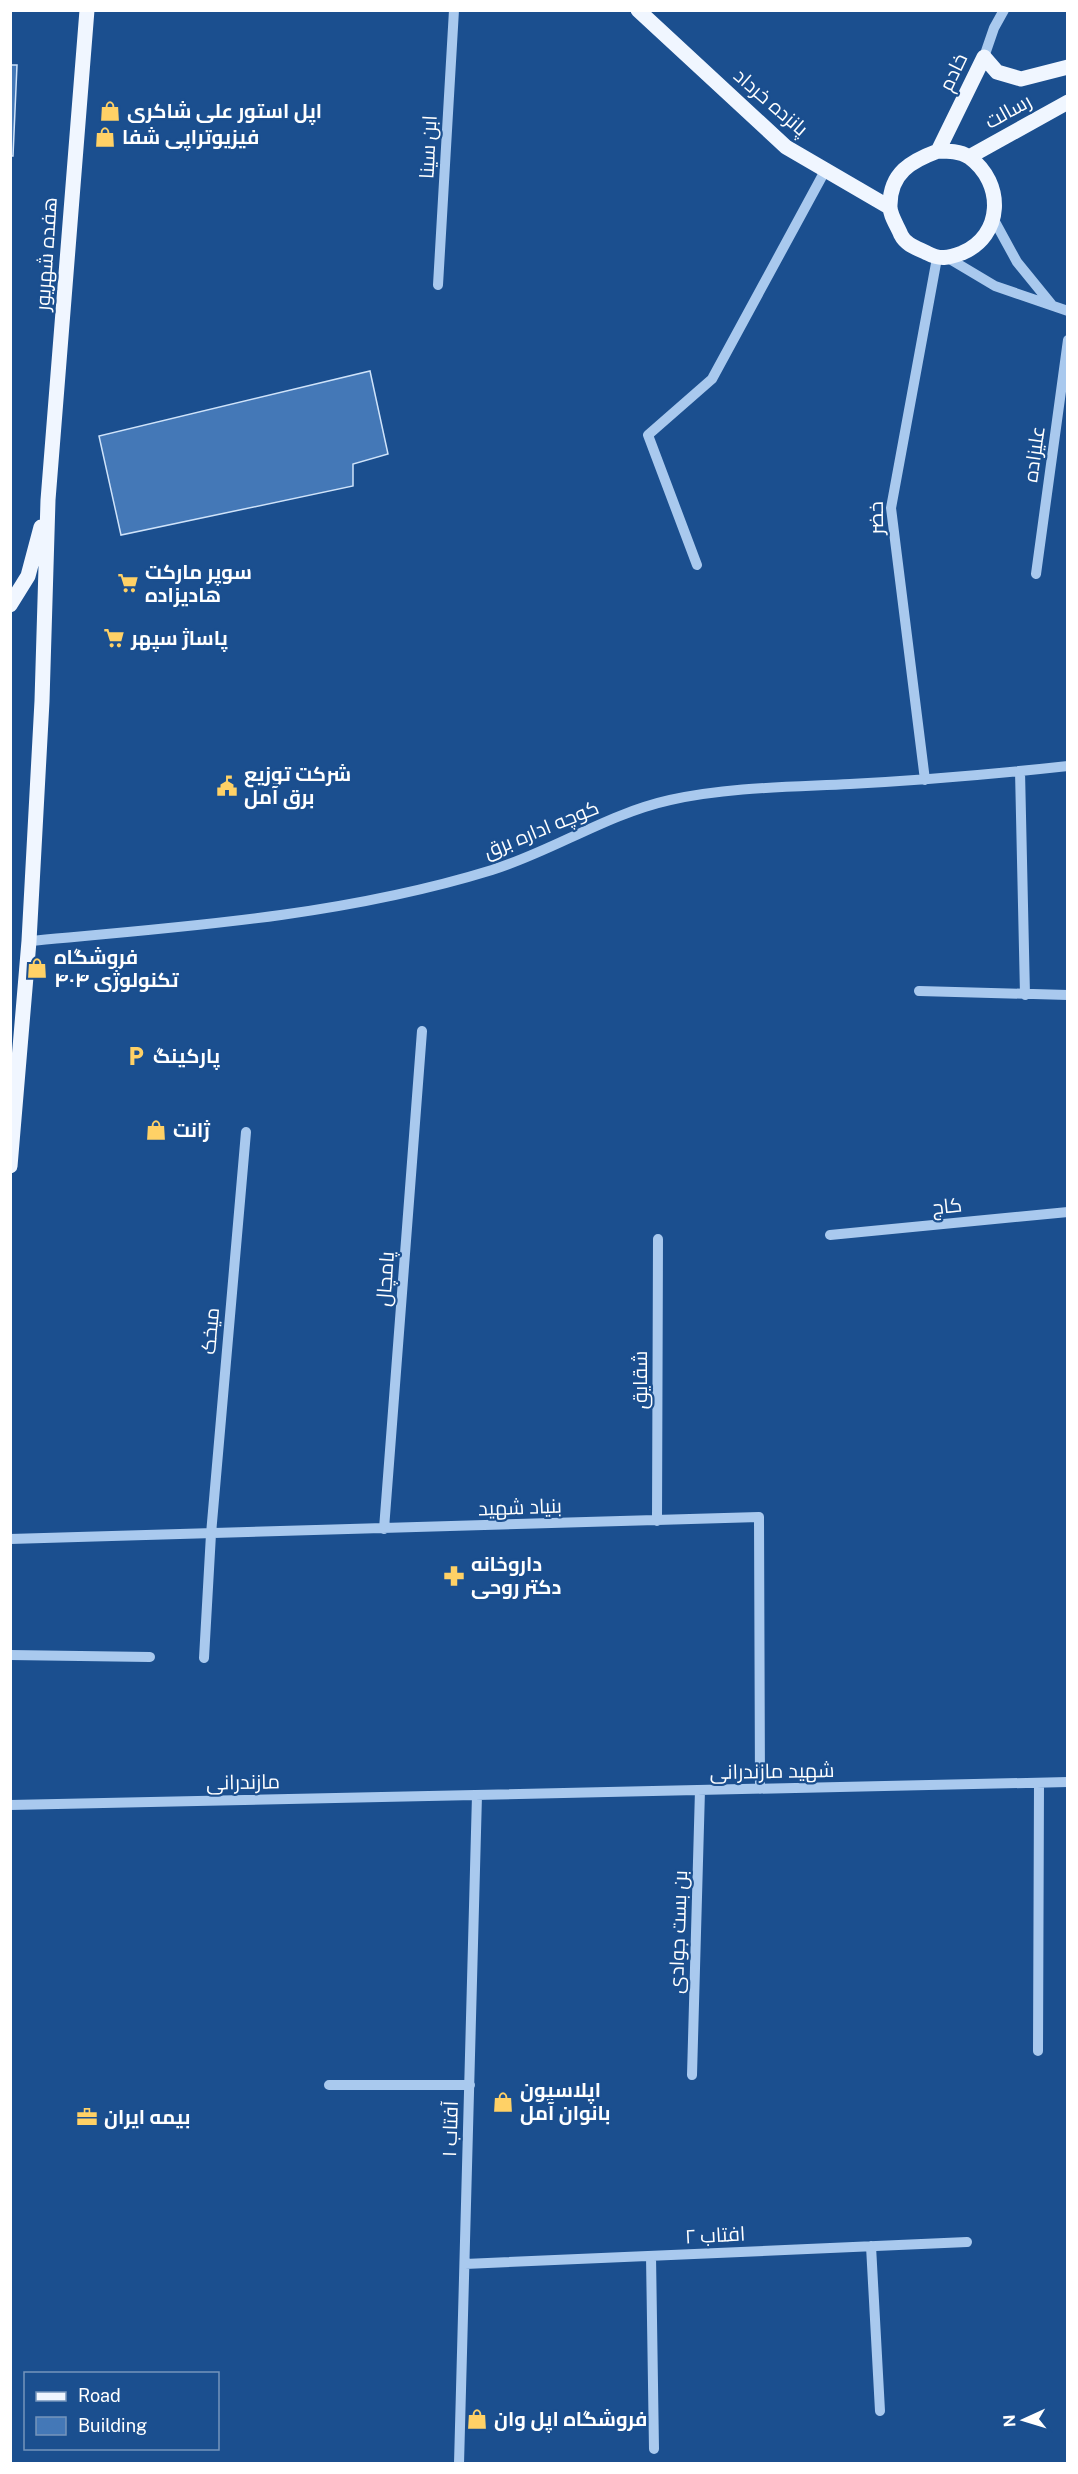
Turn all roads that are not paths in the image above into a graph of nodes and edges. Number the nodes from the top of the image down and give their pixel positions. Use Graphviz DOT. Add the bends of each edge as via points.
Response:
graph roads {
  1 [pos="87,10"];
  2 [pos="454,10"];
  3 [pos="638,10"];
  4 [pos="1004,10"];
  5 [pos="984,57"];
  6 [pos="1068,67"];
  7 [pos="1068,102"];
  8 [pos="938,151"];
  9 [pos="969,157"];
  10 [pos="826,169"];
  11 [pos="889,207"];
  12 [pos="994,220"];
  13 [pos="942,258"];
  14 [pos="438,285"];
  15 [pos="1052,305"];
  16 [pos="1068,311"];
  17 [pos="1068,340"];
  18 [pos="48,500"];
  19 [pos="697,565"];
  20 [pos="1036,574"];
  21 [pos="10,604"];
  22 [pos="1068,766"];
  23 [pos="1020,771"];
  24 [pos="925,780"];
  25 [pos="29,941"];
  26 [pos="919,991"];
  27 [pos="1068,994"];
  28 [pos="1025,995"];
  29 [pos="422,1031"];
  30 [pos="246,1132"];
  31 [pos="10,1166"];
  32 [pos="1068,1212"];
  33 [pos="830,1235"];
  34 [pos="658,1239"];
  35 [pos="657,1521"];
  36 [pos="384,1529"];
  37 [pos="211,1534"];
  38 [pos="10,1539"];
  39 [pos="10,1655"];
  40 [pos="150,1657"];
  41 [pos="204,1658"];
  42 [pos="1068,1782"];
  43 [pos="1039,1783"];
  44 [pos="760,1789"];
  45 [pos="700,1790"];
  46 [pos="477,1795"];
  47 [pos="10,1805"];
  48 [pos="1038,2051"];
  49 [pos="692,2075"];
  50 [pos="329,2085"];
  51 [pos="470,2085"];
  52 [pos="967,2242"];
  53 [pos="871,2246"];
  54 [pos="651,2256"];
  55 [pos="465,2265"];
  56 [pos="880,2411"];
  57 [pos="654,2449"];
  58 [pos="459,2463"];
  1 -- 18 [label="main road, هفده شهریور"];
  2 -- 14 [label="street, ابن سینا"];
  3 -- 10 [label="main road, پانزده خرداد" via="786,147"];
  4 -- 5 [label="street, خادم"];
  5 -- 6 [label="main road, رسالت" via="997,72 1021,79"];
  5 -- 8 [label="main road, خادم"];
  7 -- 9 [label="main road, رسالت"];
  8 -- 9 [label="main road"];
  8 -- 11 [label="main road" via="913,160 895,180"];
  9 -- 12 [label="main road" via="993,184"];
  10 -- 11 [label="main road, پانزده خرداد"];
  10 -- 19 [label="street" via="712,379 648,435"];
  11 -- 13 [label="main road" via="904,241"];
  12 -- 13 [label="main road" via="977,246"];
  12 -- 15 [label="street" via="1017,262"];
  13 -- 15 [label="street" via="995,286"];
  13 -- 24 [label="street, خضر" via="891,508"];
  15 -- 16 [label="street"];
  17 -- 20 [label="street, علیزاده"];
  18 -- 21 [label="main road, هفده شهریور" via="28,576"];
  18 -- 25 [label="main road, هفده شهریور"];
  22 -- 23 [label="street, کوچه اداره برق"];
  23 -- 24 [label="street, کوچه اداره برق"];
  23 -- 28 [label="street"];
  24 -- 25 [label="street, کوچه اداره برق" via="733,790 668,801 603,823 495,869 404,894 260,916"];
  25 -- 31 [label="main road, هفده شهریور"];
  26 -- 28 [label="street"];
  27 -- 28 [label="street"];
  29 -- 36 [label="street, پامچال"];
  30 -- 37 [label="street, میخک"];
  32 -- 33 [label="street, کاج"];
  34 -- 35 [label="street, شقایق"];
  35 -- 36 [label="street, بنیاد شهید"];
  35 -- 44 [label="street, بنیاد شهید" via="759,1518"];
  36 -- 37 [label="street, بنیاد شهید"];
  37 -- 38 [label="street, بنیاد شهید"];
  37 -- 41 [label="street, میخک"];
  39 -- 40 [label="street"];
  42 -- 43 [label="street, شهید مازندرانی"];
  43 -- 44 [label="street, شهید مازندرانی"];
  43 -- 48 [label="street"];
  44 -- 45 [label="street, شهید مازندرانی"];
  45 -- 46 [label="street, شهید مازندرانی"];
  45 -- 49 [label="street, بن بست جوادی"];
  46 -- 47 [label="street, مازندرانی"];
  46 -- 51 [label="street, آفتاب ۱"];
  50 -- 51 [label="street"];
  51 -- 55 [label="street, آفتاب ۱"];
  52 -- 53 [label="street, افتاب ۲"];
  53 -- 54 [label="street, افتاب ۲"];
  53 -- 56 [label="street"];
  54 -- 55 [label="street, افتاب ۲"];
  54 -- 57 [label="street"];
  55 -- 58 [label="street, آفتاب ۱"];
}
